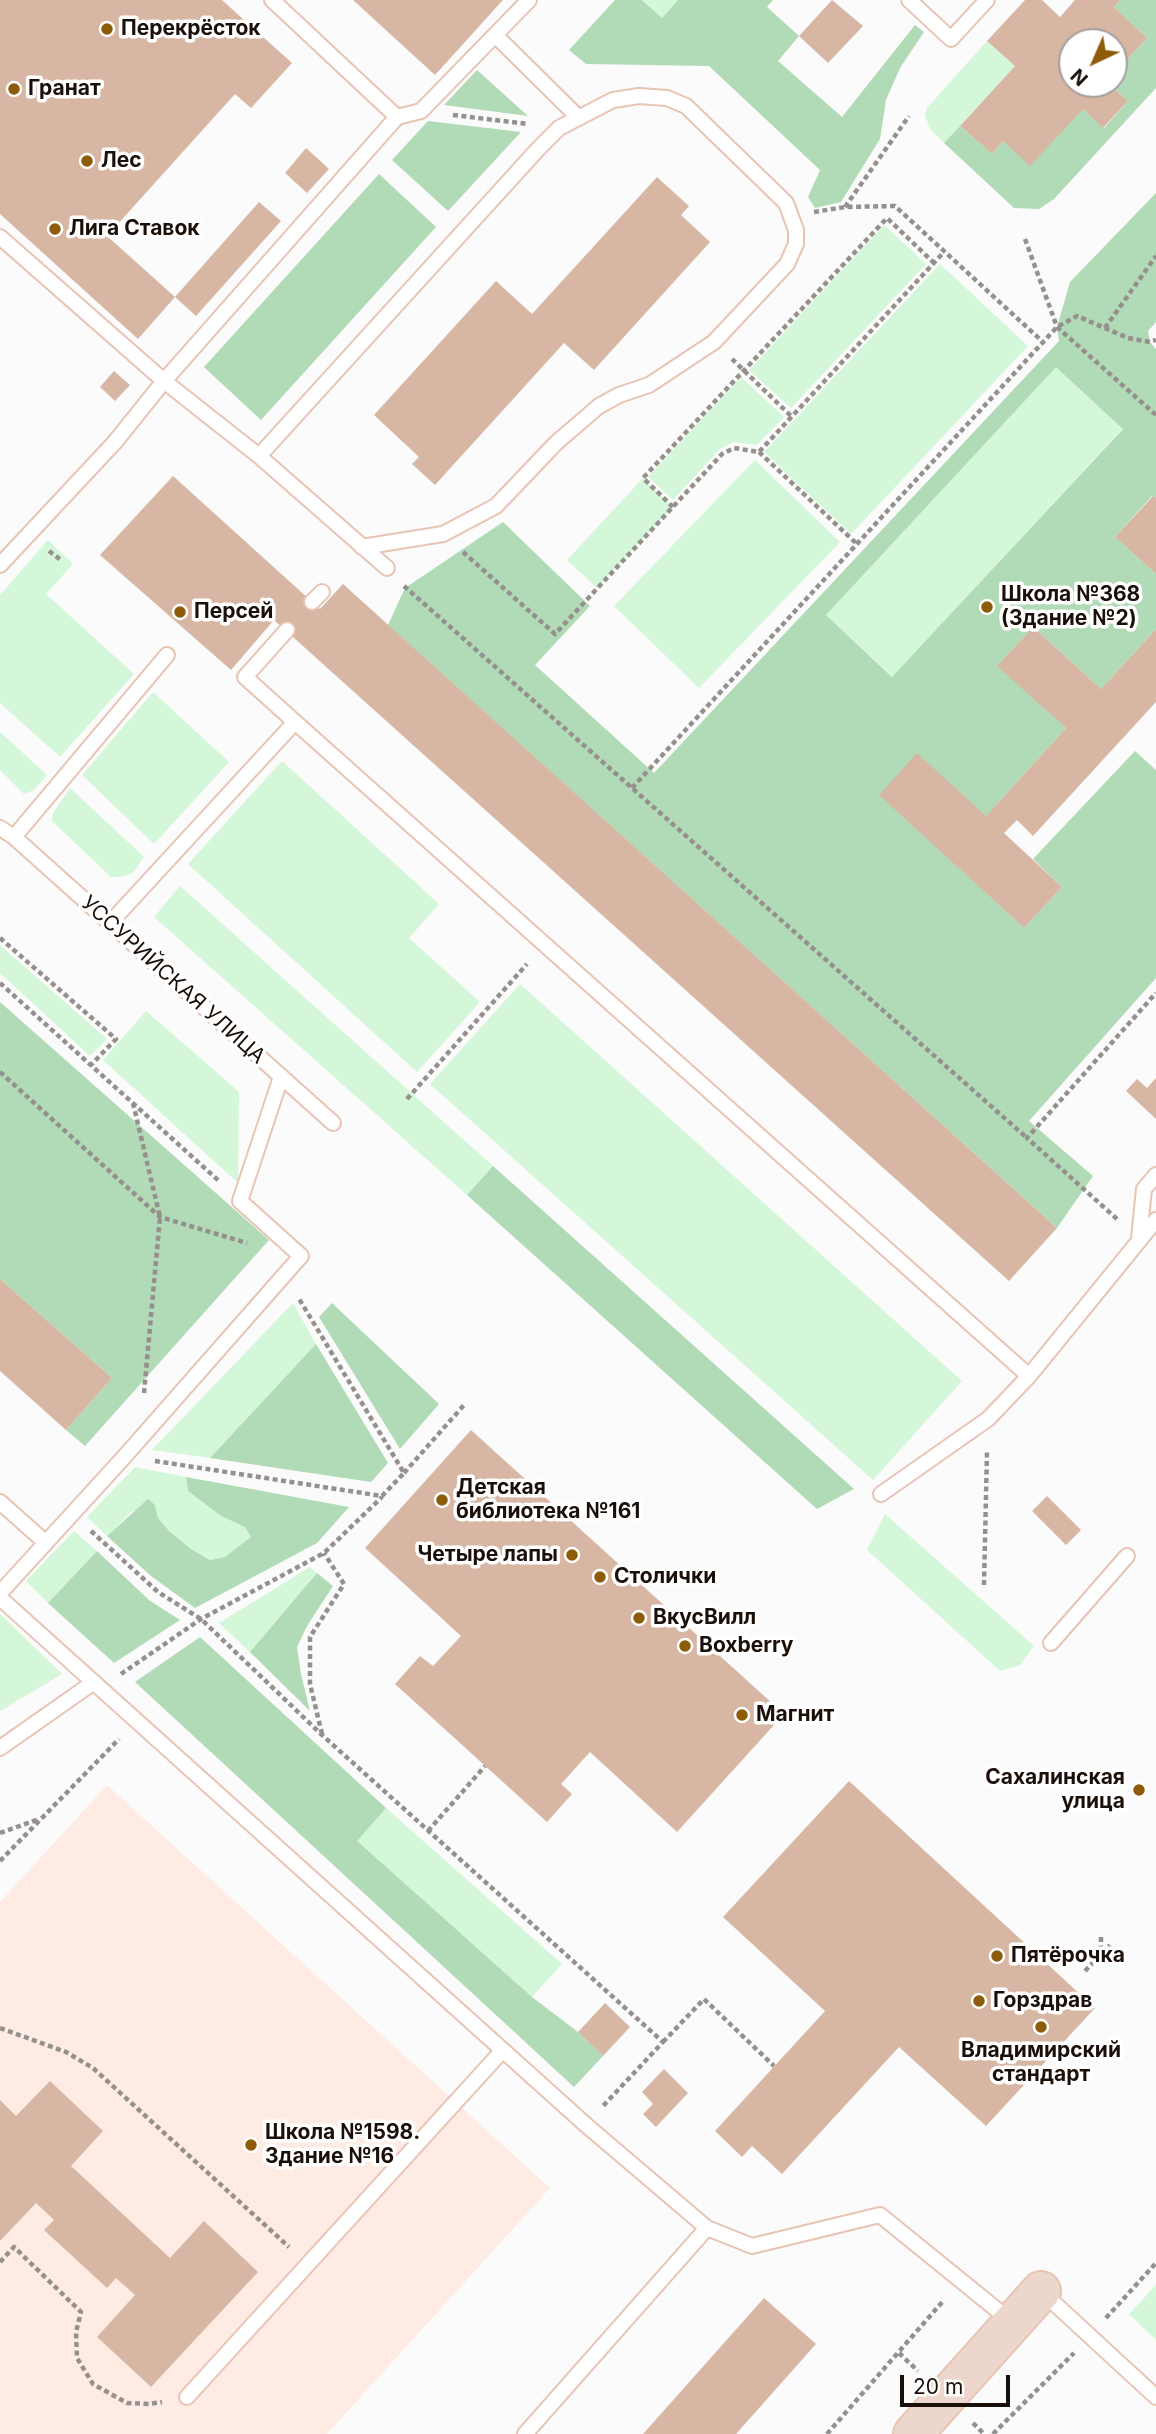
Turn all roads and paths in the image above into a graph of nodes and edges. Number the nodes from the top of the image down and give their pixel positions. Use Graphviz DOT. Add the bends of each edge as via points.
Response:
graph roads {
  1 [pos="272,0"];
  2 [pos="529,0"];
  3 [pos="909,0"];
  4 [pos="988,0"];
  5 [pos="495,35"];
  6 [pos="421,111"];
  7 [pos="909,116"];
  8 [pos="397,117"];
  9 [pos="579,118"];
  10 [pos="559,128"];
  11 [pos="845,207"];
  12 [pos="793,215"];
  13 [pos="0,237"];
  14 [pos="1025,239"];
  15 [pos="944,252"];
  16 [pos="1156,256"];
  17 [pos="934,262"];
  18 [pos="1057,327"];
  19 [pos="1105,328"];
  20 [pos="1156,340"];
  21 [pos="714,342"];
  22 [pos="1043,342"];
  23 [pos="743,371"];
  24 [pos="164,382"];
  25 [pos="1156,415"];
  26 [pos="792,417"];
  27 [pos="759,453"];
  28 [pos="259,456"];
  29 [pos="673,507"];
  30 [pos="443,534"];
  31 [pos="857,544"];
  32 [pos="362,547"];
  33 [pos="0,565"];
  34 [pos="387,568"];
  35 [pos="287,630"];
  36 [pos="167,655"];
  37 [pos="295,722"];
  38 [pos="632,788"];
  39 [pos="0,820"];
  40 [pos="0,828"];
  41 [pos="14,837"];
  42 [pos="110,923"];
  43 [pos="0,938"];
  44 [pos="545,944"];
  45 [pos="0,983"];
  46 [pos="1156,993"];
  47 [pos="91,1065"];
  48 [pos="0,1072"];
  49 [pos="281,1076"];
  50 [pos="407,1098"];
  51 [pos="133,1103"];
  52 [pos="333,1123"];
  53 [pos="1027,1138"];
  54 [pos="1156,1175"];
  55 [pos="240,1201"];
  56 [pos="160,1217"];
  57 [pos="1156,1220"];
  58 [pos="1139,1239"];
  59 [pos="259,1247"];
  60 [pos="295,1293"];
  61 [pos="1029,1376"];
  62 [pos="464,1405"];
  63 [pos="988,1419"];
  64 [pos="125,1456"];
  65 [pos="404,1473"];
  66 [pos="881,1494"];
  67 [pos="382,1496"];
  68 [pos="0,1502"];
  69 [pos="72,1514"];
  70 [pos="46,1543"];
  71 [pos="324,1553"];
  72 [pos="1127,1556"];
  73 [pos="984,1585"];
  74 [pos="0,1596"];
  75 [pos="201,1619"];
  76 [pos="1051,1643"];
  77 [pos="97,1685"];
  78 [pos="137,1721"];
  79 [pos="23,1733"];
  80 [pos="0,1734"];
  81 [pos="322,1735"];
  82 [pos="0,1748"];
  83 [pos="485,1766"];
  84 [pos="41,1818"];
  85 [pos="428,1831"];
  86 [pos="0,1833"];
  87 [pos="0,1861"];
  88 [pos="1101,1937"];
  89 [pos="1110,1945"];
  90 [pos="1101,1954"];
  91 [pos="1085,1971"];
  92 [pos="0,2028"];
  93 [pos="663,2042"];
  94 [pos="503,2050"];
  95 [pos="774,2066"];
  96 [pos="586,2125"];
  97 [pos="707,2228"];
  98 [pos="0,2262"];
  99 [pos="308,2264"];
  100 [pos="1156,2271"];
  101 [pos="1147,2273"];
  102 [pos="960,2280"];
  103 [pos="1041,2291"];
  104 [pos="1013,2323"];
  105 [pos="187,2397"];
  106 [pos="1156,2397"];
  107 [pos="524,2434"];
  108 [pos="827,2434"];
  109 [pos="913,2434"];
  1 -- 8 [label="lane"];
  2 -- 5 [label="lane"];
  3 -- 4 [label="lane" via="951,39"];
  5 -- 6 [label="lane"];
  5 -- 9 [label="lane"];
  6 -- 8 [label="lane"];
  6 -- 10 [label="path"];
  7 -- 11 [label="path"];
  8 -- 24 [label="lane"];
  9 -- 10 [label="lane"];
  9 -- 12 [label="lane" via="613,100 639,96 667,98 686,106"];
  10 -- 28 [label="lane"];
  11 -- 12 [label="path"];
  11 -- 15 [label="path" via="895,206"];
  12 -- 21 [label="lane" via="796,244 787,264"];
  13 -- 24 [label="lane"];
  14 -- 18 [label="path"];
  15 -- 17 [label="path"];
  15 -- 22 [label="path"];
  16 -- 19 [label="path"];
  17 -- 23 [label="path" via="887,218"];
  17 -- 26 [label="path"];
  18 -- 19 [label="path" via="1077,316"];
  18 -- 22 [label="path"];
  18 -- 25 [label="path"];
  19 -- 20 [label="path" via="1128,338"];
  21 -- 23 [label="path"];
  21 -- 30 [label="lane" via="649,385 599,405 496,506"];
  22 -- 31 [label="path"];
  23 -- 26 [label="path"];
  23 -- 29 [label="path" via="643,478"];
  24 -- 28 [label="lane"];
  24 -- 33 [label="lane" via="115,442"];
  26 -- 27 [label="path"];
  27 -- 29 [label="path" via="734,447 722,454"];
  27 -- 31 [label="path"];
  28 -- 32 [label="lane"];
  29 -- 30 [label="path" via="555,634"];
  30 -- 32 [label="lane"];
  31 -- 38 [label="path"];
  32 -- 34 [label="lane"];
  34 -- 38 [label="path"];
  35 -- 37 [label="lane" via="244,677"];
  36 -- 41 [label="lane"];
  37 -- 42 [label="lane"];
  37 -- 44 [label="lane"];
  38 -- 53 [label="path"];
  39 -- 41 [label="lane, УССУРИЙСКАЯ УЛИЦА"];
  40 -- 41 [label="lane, УССУРИЙСКАЯ УЛИЦА"];
  41 -- 42 [label="lane, УССУРИЙСКАЯ УЛИЦА"];
  42 -- 49 [label="lane, УССУРИЙСКАЯ УЛИЦА"];
  43 -- 47 [label="path" via="116,1039"];
  44 -- 50 [label="path"];
  44 -- 61 [label="lane"];
  45 -- 47 [label="path"];
  46 -- 53 [label="path"];
  47 -- 51 [label="path"];
  48 -- 56 [label="path"];
  49 -- 52 [label="lane, УССУРИЙСКАЯ УЛИЦА"];
  49 -- 55 [label="lane"];
  51 -- 55 [label="path"];
  51 -- 56 [label="path"];
  53 -- 58 [label="path"];
  54 -- 58 [label="lane" via="1144,1189"];
  55 -- 64 [label="lane" via="300,1256"];
  56 -- 59 [label="path"];
  56 -- 64 [label="path" via="145,1392"];
  57 -- 58 [label="lane"];
  58 -- 61 [label="lane"];
  60 -- 65 [label="path"];
  61 -- 63 [label="lane"];
  62 -- 65 [label="path"];
  63 -- 66 [label="lane"];
  63 -- 73 [label="path"];
  64 -- 67 [label="path"];
  64 -- 69 [label="lane"];
  65 -- 67 [label="path"];
  67 -- 71 [label="path"];
  68 -- 70 [label="lane"];
  69 -- 70 [label="lane"];
  69 -- 75 [label="path" via="158,1592"];
  70 -- 74 [label="lane"];
  71 -- 75 [label="path"];
  71 -- 81 [label="path" via="344,1584 310,1637 310,1684"];
  72 -- 76 [label="lane"];
  74 -- 77 [label="lane"];
  75 -- 77 [label="path"];
  75 -- 81 [label="path"];
  77 -- 78 [label="lane"];
  77 -- 79 [label="lane"];
  78 -- 84 [label="path"];
  78 -- 94 [label="lane"];
  79 -- 80 [label="lane"];
  79 -- 82 [label="lane"];
  81 -- 85 [label="path"];
  83 -- 85 [label="path"];
  84 -- 86 [label="path"];
  84 -- 87 [label="path"];
  85 -- 93 [label="path"];
  88 -- 90 [label="path"];
  89 -- 90 [label="path"];
  90 -- 91 [label="path"];
  92 -- 99 [label="path" via="66,2052 93,2068"];
  93 -- 95 [label="path" via="704,1999"];
  93 -- 96 [label="path"];
  94 -- 96 [label="lane"];
  94 -- 99 [label="lane"];
  96 -- 97 [label="lane"];
  97 -- 102 [label="lane" via="752,2246 880,2215"];
  97 -- 107 [label="lane"];
  98 -- 105 [label="path" via="14,2247 81,2312 76,2332 78,2358 93,2384 127,2403"];
  99 -- 105 [label="lane"];
  100 -- 101 [label="path"];
  102 -- 104 [label="lane"];
  102 -- 108 [label="path"];
  103 -- 104 [label="street"];
  103 -- 106 [label="lane"];
  104 -- 109 [label="street"];
}
